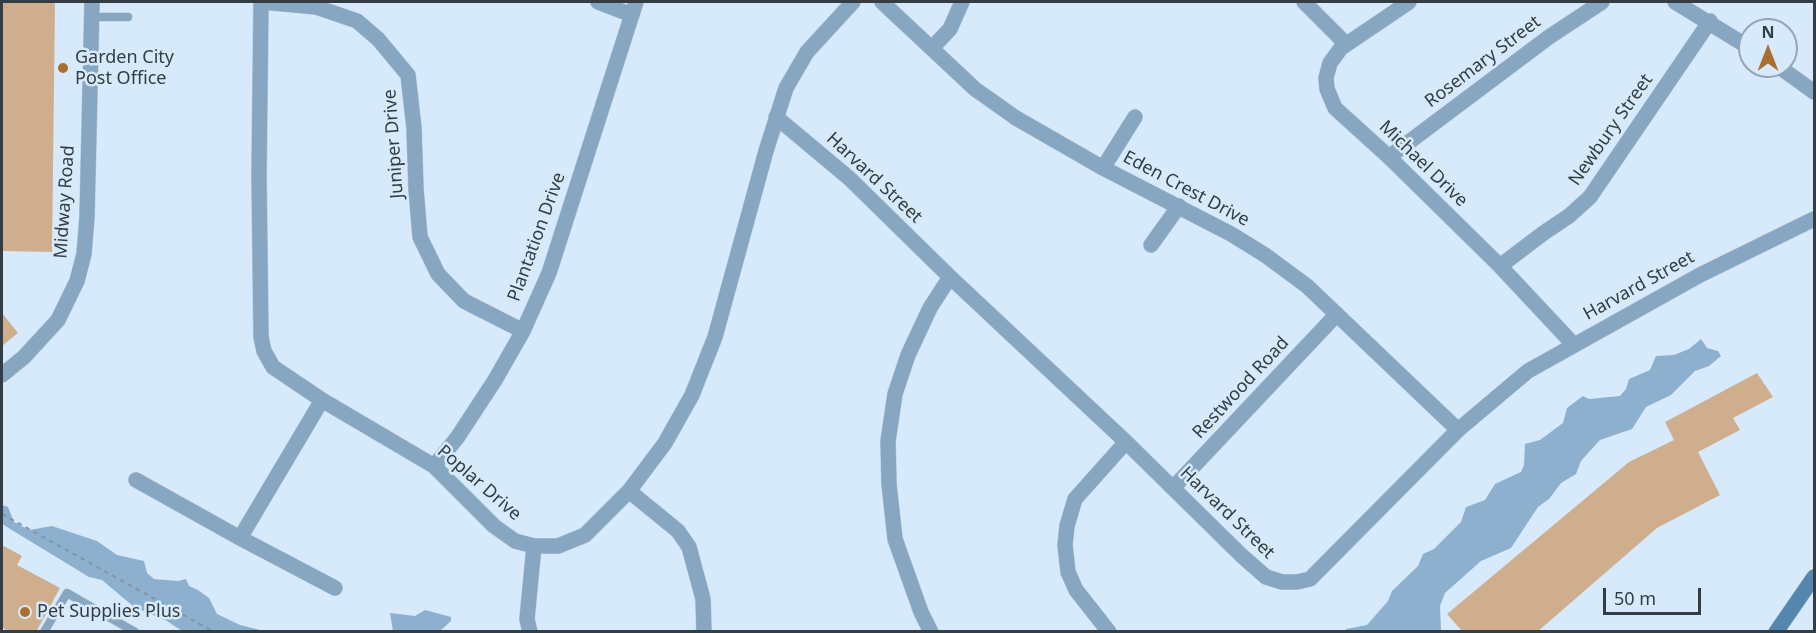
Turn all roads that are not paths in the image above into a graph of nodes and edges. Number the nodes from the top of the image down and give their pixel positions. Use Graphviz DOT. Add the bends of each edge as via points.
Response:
graph roads {
  1 [pos="262,2"];
  2 [pos="598,2"];
  3 [pos="853,2"];
  4 [pos="882,2"];
  5 [pos="962,2"];
  6 [pos="1304,2"];
  7 [pos="1409,2"];
  8 [pos="1602,2"];
  9 [pos="1675,2"];
  10 [pos="634,8"];
  11 [pos="91,9"];
  12 [pos="128,17"];
  13 [pos="1710,21"];
  14 [pos="1738,40"];
  15 [pos="1346,45"];
  16 [pos="933,48"];
  17 [pos="1795,78"];
  18 [pos="1815,92"];
  19 [pos="776,117"];
  20 [pos="1135,117"];
  21 [pos="1389,157"];
  22 [pos="1103,168"];
  23 [pos="1179,206"];
  24 [pos="1815,219"];
  25 [pos="1151,245"];
  26 [pos="1500,266"];
  27 [pos="950,277"];
  28 [pos="1337,314"];
  29 [pos="523,331"];
  30 [pos="1574,345"];
  31 [pos="2,375"];
  32 [pos="322,400"];
  33 [pos="1458,430"];
  34 [pos="1126,442"];
  35 [pos="434,466"];
  36 [pos="136,480"];
  37 [pos="1173,488"];
  38 [pos="629,491"];
  39 [pos="240,538"];
  40 [pos="534,546"];
  41 [pos="1815,577"];
  42 [pos="335,588"];
  43 [pos="44,632"];
  44 [pos="135,632"];
  45 [pos="530,632"];
  46 [pos="704,632"];
  47 [pos="930,632"];
  48 [pos="1109,632"];
  49 [pos="1776,632"];
  1 -- 29 [label="street, Juniper Drive" via="316,7 357,21 408,75 420,237 438,274 464,302"];
  1 -- 32 [label="street, Poplar Drive" via="261,337 273,367"];
  2 -- 10 [label="street"];
  3 -- 19 [label="street, Poplar Drive" via="807,52 786,88"];
  4 -- 16 [label="street, Eden Crest Drive"];
  5 -- 16 [label="street" via="950,29"];
  6 -- 15 [label="street"];
  7 -- 15 [label="street, Michael Drive"];
  8 -- 21 [label="street, Rosemary Street"];
  9 -- 13 [label="street"];
  10 -- 29 [label="street, Plantation Drive" via="549,273"];
  11 -- 12 [label="lane"];
  11 -- 31 [label="street, Midway Road" via="87,217 82,263 58,320"];
  13 -- 14 [label="street"];
  13 -- 26 [label="street, Newbury Street" via="1590,197"];
  15 -- 21 [label="street, Michael Drive" via="1330,63 1328,92 1335,108"];
  16 -- 22 [label="street, Eden Crest Drive" via="975,88 1016,118"];
  17 -- 18 [label="street"];
  19 -- 27 [label="street, Harvard Street" via="849,178"];
  19 -- 38 [label="street, Poplar Drive" via="715,337 692,395 665,443"];
  20 -- 22 [label="street"];
  21 -- 26 [label="street, Michael Drive"];
  22 -- 23 [label="street, Eden Crest Drive"];
  23 -- 25 [label="street"];
  23 -- 28 [label="street, Eden Crest Drive" via="1265,255"];
  24 -- 30 [label="street, Harvard Street" via="1700,275"];
  26 -- 30 [label="street, Michael Drive"];
  27 -- 34 [label="street, Harvard Street"];
  27 -- 47 [label="street" via="908,355 895,394 888,441 895,539"];
  28 -- 33 [label="street, Eden Crest Drive"];
  28 -- 37 [label="street, Restwood Road"];
  29 -- 35 [label="street, Plantation Drive" via="457,438"];
  30 -- 33 [label="street, Harvard Street" via="1528,371"];
  32 -- 35 [label="street, Poplar Drive"];
  32 -- 39 [label="street"];
  33 -- 37 [label="street, Harvard Street" via="1322,568 1310,579 1297,582 1266,577"];
  34 -- 37 [label="street, Harvard Street"];
  34 -- 48 [label="street" via="1075,499 1065,545 1068,572 1076,590"];
  35 -- 40 [label="street, Poplar Drive" via="494,526 515,541"];
  36 -- 39 [label="street"];
  38 -- 40 [label="street, Poplar Drive" via="585,535 558,546"];
  38 -- 46 [label="street" via="678,531 688,547 703,599"];
  39 -- 42 [label="street"];
  40 -- 45 [label="street" via="527,619"];
  41 -- 49 [label="main road"];
  43 -- 44 [label="lane" via="67,593"];
}
